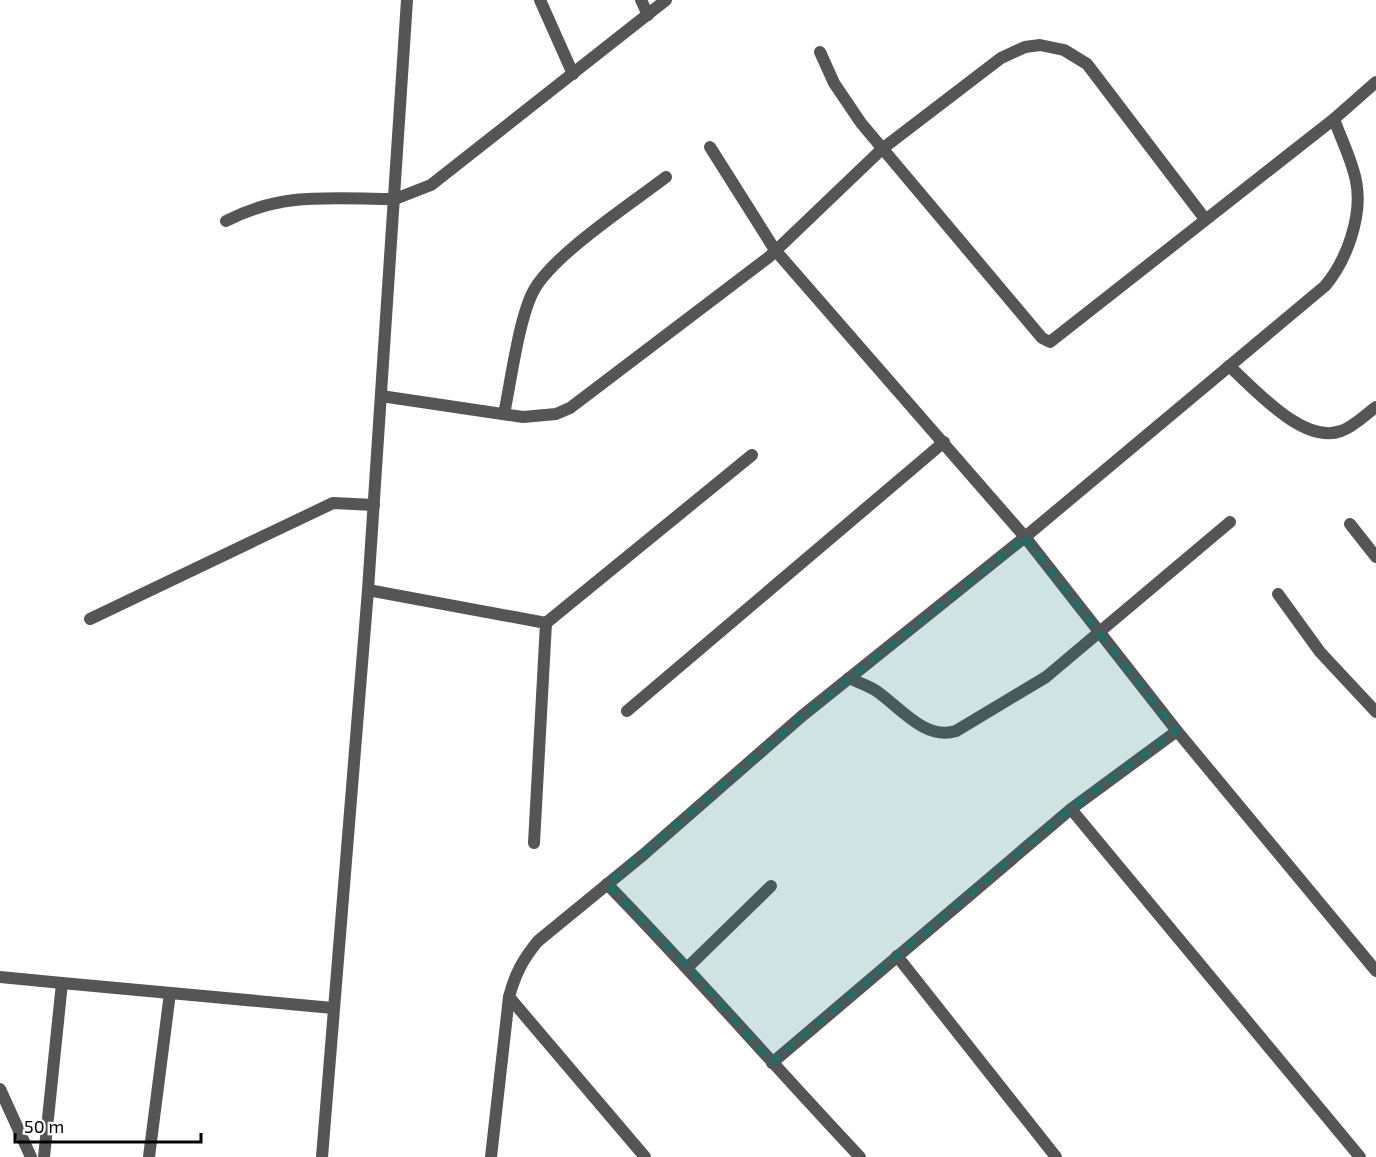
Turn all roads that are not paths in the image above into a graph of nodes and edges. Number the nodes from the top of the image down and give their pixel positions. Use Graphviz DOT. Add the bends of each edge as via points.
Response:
graph roads {
  1 [pos="407,0"];
  2 [pos="540,0"];
  3 [pos="641,0"];
  4 [pos="666,0"];
  5 [pos="648,15"];
  6 [pos="820,52"];
  7 [pos="573,74"];
  8 [pos="1376,82"];
  9 [pos="1334,119"];
  10 [pos="710,147"];
  11 [pos="882,149"];
  12 [pos="666,177"];
  13 [pos="395,199"];
  14 [pos="1205,219"];
  15 [pos="226,221"];
  16 [pos="775,250"];
  17 [pos="1229,366"];
  18 [pos="381,396"];
  19 [pos="1376,407"];
  20 [pos="504,414"];
  21 [pos="944,442"];
  22 [pos="752,455"];
  23 [pos="374,506"];
  24 [pos="1230,522"];
  25 [pos="1350,524"];
  26 [pos="1025,537"];
  27 [pos="1376,557"];
  28 [pos="368,590"];
  29 [pos="1278,594"];
  30 [pos="90,619"];
  31 [pos="546,623"];
  32 [pos="1099,631"];
  33 [pos="849,678"];
  34 [pos="627,711"];
  35 [pos="1376,712"];
  36 [pos="1177,731"];
  37 [pos="1071,809"];
  38 [pos="534,843"];
  39 [pos="607,884"];
  40 [pos="771,886"];
  41 [pos="897,956"];
  42 [pos="688,967"];
  43 [pos="1376,971"];
  44 [pos="0,977"];
  45 [pos="62,983"];
  46 [pos="170,993"];
  47 [pos="509,997"];
  48 [pos="333,1008"];
  49 [pos="772,1063"];
  50 [pos="0,1089"];
  51 [pos="31,1157"];
  52 [pos="45,1157"];
  53 [pos="150,1157"];
  54 [pos="322,1157"];
  55 [pos="491,1157"];
  56 [pos="645,1157"];
  57 [pos="860,1157"];
  58 [pos="1056,1157"];
  59 [pos="1360,1157"];
  1 -- 13 [label="street"];
  2 -- 7 [label="street"];
  3 -- 5 [label="street"];
  4 -- 5 [label="street"];
  5 -- 7 [label="street"];
  6 -- 11 [label="street" via="847,104"];
  7 -- 13 [label="street" via="431,185"];
  8 -- 9 [label="street"];
  9 -- 14 [label="street"];
  9 -- 17 [label="street" via="1357,192 1353,227 1341,264 1325,286"];
  10 -- 16 [label="street"];
  11 -- 14 [label="street" via="1001,58 1025,47 1052,47 1087,64"];
  11 -- 14 [label="street" via="1042,338 1050,342"];
  11 -- 16 [label="street"];
  12 -- 20 [label="street" via="561,258 541,279 527,310"];
  13 -- 15 [label="street" via="285,200 250,208"];
  13 -- 18 [label="street"];
  16 -- 20 [label="street" via="570,408 539,417"];
  16 -- 21 [label="street"];
  17 -- 19 [label="street" via="1290,420 1316,432 1343,431"];
  17 -- 26 [label="street"];
  18 -- 20 [label="street"];
  18 -- 23 [label="street"];
  21 -- 26 [label="street"];
  21 -- 34 [label="street"];
  22 -- 31 [label="street"];
  23 -- 28 [label="street"];
  23 -- 30 [label="street" via="333,503 320,508"];
  24 -- 32 [label="street"];
  25 -- 27 [label="street"];
  26 -- 32 [label="street"];
  26 -- 33 [label="street"];
  28 -- 31 [label="street"];
  28 -- 48 [label="street"];
  29 -- 35 [label="street" via="1320,652"];
  31 -- 38 [label="street"];
  32 -- 33 [label="street" via="1033,686 951,732 936,731 906,717 875,690"];
  32 -- 36 [label="street"];
  33 -- 39 [label="street"];
  36 -- 37 [label="street"];
  36 -- 43 [label="street"];
  37 -- 41 [label="street"];
  37 -- 59 [label="street"];
  39 -- 42 [label="street"];
  39 -- 47 [label="street" via="538,941 516,972"];
  40 -- 42 [label="street"];
  41 -- 49 [label="street"];
  41 -- 58 [label="street"];
  42 -- 49 [label="street"];
  44 -- 45 [label="street"];
  45 -- 46 [label="street"];
  45 -- 52 [label="street"];
  46 -- 48 [label="street"];
  46 -- 53 [label="street"];
  47 -- 55 [label="street"];
  47 -- 56 [label="street"];
  48 -- 54 [label="street"];
  49 -- 57 [label="street"];
  50 -- 51 [label="street"];
}
